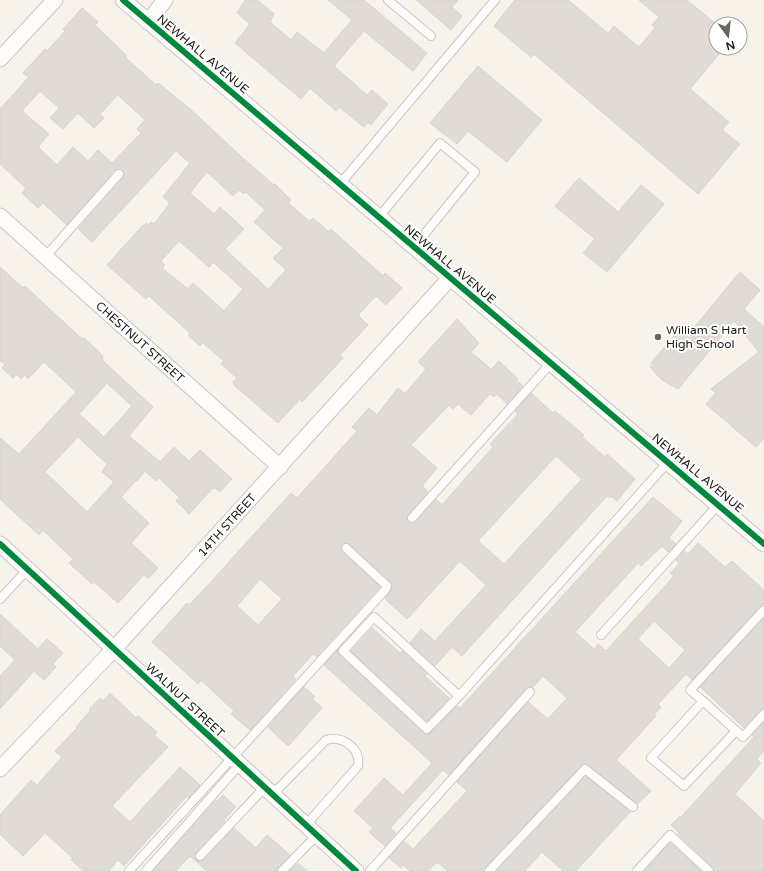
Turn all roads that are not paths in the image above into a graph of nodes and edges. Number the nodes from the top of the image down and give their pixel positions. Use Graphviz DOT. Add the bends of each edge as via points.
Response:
graph roads {
  1 [pos="55,0"];
  2 [pos="123,0"];
  3 [pos="165,0"];
  4 [pos="388,0"];
  5 [pos="495,0"];
  6 [pos="148,22"];
  7 [pos="431,36"];
  8 [pos="0,58"];
  9 [pos="119,174"];
  10 [pos="340,184"];
  11 [pos="0,216"];
  12 [pos="379,217"];
  13 [pos="414,247"];
  14 [pos="45,257"];
  15 [pos="450,278"];
  16 [pos="551,363"];
  17 [pos="668,462"];
  18 [pos="280,467"];
  19 [pos="718,505"];
  20 [pos="412,518"];
  21 [pos="0,544"];
  22 [pos="764,544"];
  23 [pos="346,548"];
  24 [pos="28,570"];
  25 [pos="0,599"];
  26 [pos="764,610"];
  27 [pos="601,635"];
  28 [pos="114,649"];
  29 [pos="530,692"];
  30 [pos="459,696"];
  31 [pos="703,701"];
  32 [pos="764,714"];
  33 [pos="736,731"];
  34 [pos="236,761"];
  35 [pos="0,769"];
  36 [pos="269,791"];
  37 [pos="633,807"];
  38 [pos="311,830"];
  39 [pos="200,856"];
  40 [pos="129,871"];
  41 [pos="146,871"];
  42 [pos="282,871"];
  43 [pos="356,871"];
  44 [pos="370,871"];
  45 [pos="489,871"];
  46 [pos="637,871"];
  47 [pos="709,871"];
  1 -- 8 [label="street"];
  2 -- 6 [label="street, NEWHALL AVENUE"];
  3 -- 6 [label="street"];
  4 -- 7 [label="lane"];
  5 -- 10 [label="lane"];
  6 -- 10 [label="street, NEWHALL AVENUE"];
  9 -- 14 [label="lane"];
  10 -- 12 [label="street, NEWHALL AVENUE"];
  11 -- 14 [label="street, CHESTNUT STREET"];
  12 -- 13 [label="street, NEWHALL AVENUE"];
  12 -- 13 [label="lane" via="440,143 475,172"];
  13 -- 15 [label="street, NEWHALL AVENUE"];
  14 -- 18 [label="street, CHESTNUT STREET"];
  15 -- 16 [label="street, NEWHALL AVENUE"];
  15 -- 18 [label="street, 14TH STREET"];
  16 -- 17 [label="street, NEWHALL AVENUE"];
  16 -- 20 [label="lane"];
  17 -- 19 [label="street, NEWHALL AVENUE"];
  17 -- 30 [label="lane"];
  18 -- 28 [label="street, 14TH STREET"];
  19 -- 22 [label="street, NEWHALL AVENUE"];
  19 -- 27 [label="lane"];
  21 -- 24 [label="street, WALNUT STREET"];
  23 -- 34 [label="lane" via="387,586 386,589"];
  24 -- 25 [label="lane"];
  24 -- 28 [label="street, WALNUT STREET"];
  26 -- 31 [label="lane" via="690,690"];
  28 -- 34 [label="street, WALNUT STREET"];
  28 -- 35 [label="street, 14TH STREET"];
  29 -- 44 [label="lane"];
  30 -- 30 [label="lane" via="427,730 343,651 374,617"];
  31 -- 33 [label="lane"];
  31 -- 33 [label="lane" via="652,758 684,786"];
  32 -- 33 [label="lane" via="743,737"];
  34 -- 36 [label="street, WALNUT STREET"];
  34 -- 40 [label="lane"];
  34 -- 41 [label="lane"];
  36 -- 38 [label="street, WALNUT STREET"];
  36 -- 38 [label="lane" via="326,740 334,737 342,739 357,752 360,759 358,766"];
  36 -- 39 [label="lane"];
  37 -- 45 [label="lane" via="585,769"];
  38 -- 42 [label="lane"];
  38 -- 43 [label="street, WALNUT STREET"];
  46 -- 47 [label="lane" via="670,835"];
}
